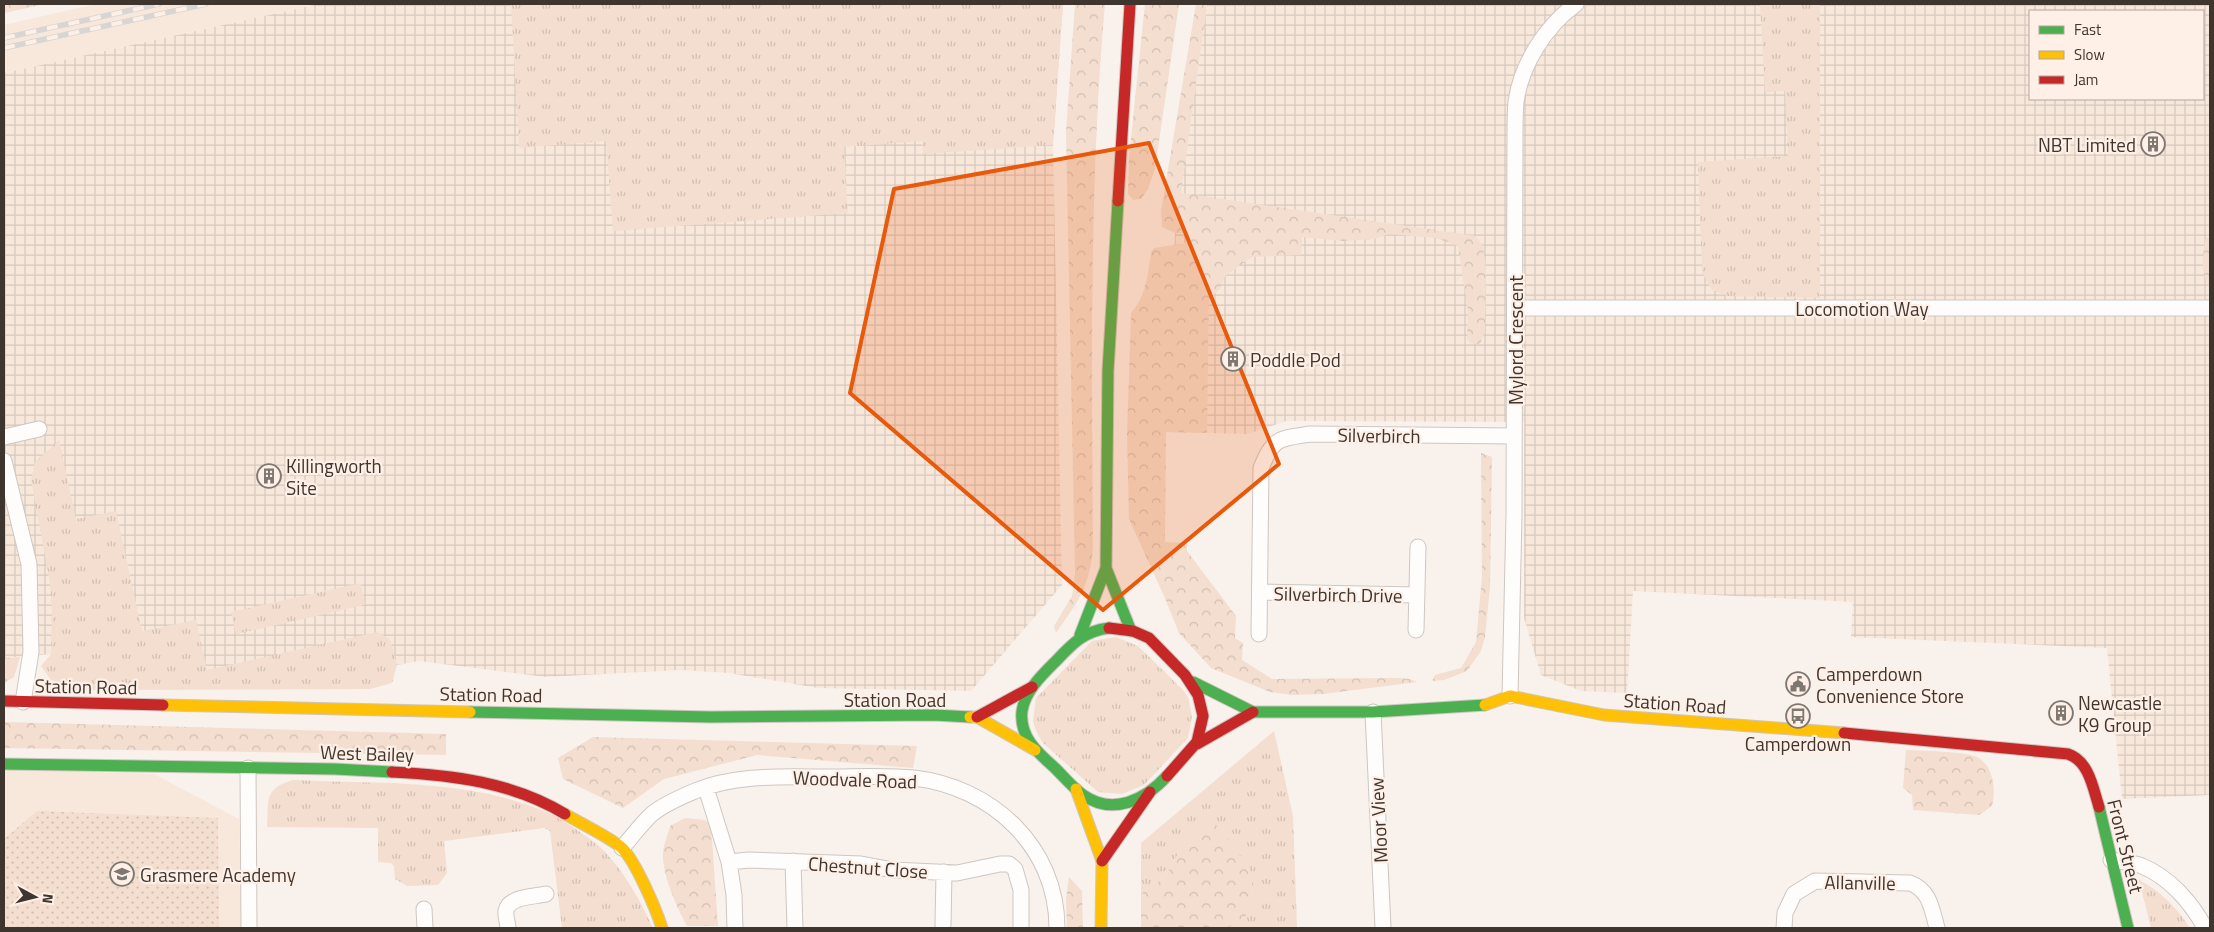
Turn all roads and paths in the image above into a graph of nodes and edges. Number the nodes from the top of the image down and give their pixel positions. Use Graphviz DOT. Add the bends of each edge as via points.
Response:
graph roads {
  1 [pos="1130,4"];
  2 [pos="1576,4"];
  3 [pos="1515,308"];
  4 [pos="2210,308"];
  5 [pos="39,429"];
  6 [pos="1514,436"];
  7 [pos="4,437"];
  8 [pos="4,461"];
  9 [pos="1261,468"];
  10 [pos="1418,547"];
  11 [pos="1106,568"];
  12 [pos="1260,592"];
  13 [pos="1417,595"];
  14 [pos="1416,630"];
  15 [pos="1131,631"];
  16 [pos="1259,634"];
  17 [pos="1080,635"];
  18 [pos="1193,682"];
  19 [pos="1032,687"];
  20 [pos="1510,696"];
  21 [pos="4,702"];
  22 [pos="23,702"];
  23 [pos="1253,712"];
  24 [pos="1373,712"];
  25 [pos="977,717"];
  26 [pos="1197,744"];
  27 [pos="1034,750"];
  28 [pos="4,764"];
  29 [pos="248,768"];
  30 [pos="2088,773"];
  31 [pos="706,788"];
  32 [pos="1076,788"];
  33 [pos="1150,792"];
  34 [pos="622,848"];
  35 [pos="1102,860"];
  36 [pos="2111,860"];
  37 [pos="793,861"];
  38 [pos="728,862"];
  39 [pos="944,872"];
  40 [pos="546,894"];
  41 [pos="424,909"];
  42 [pos="943,925"];
  43 [pos="249,928"];
  44 [pos="425,928"];
  45 [pos="508,928"];
  46 [pos="662,928"];
  47 [pos="735,928"];
  48 [pos="795,928"];
  49 [pos="1021,928"];
  50 [pos="1057,928"];
  51 [pos="1101,928"];
  52 [pos="1383,928"];
  53 [pos="1784,928"];
  54 [pos="1937,928"];
  55 [pos="2128,928"];
  56 [pos="2205,928"];
  1 -- 11 [label="main road" via="1108,371"];
  2 -- 3 [label="street, Mylord Crescent" via="1553,23 1544,36 1526,70 1516,100"];
  3 -- 4 [label="street, Locomotion Way"];
  3 -- 6 [label="street, Mylord Crescent"];
  5 -- 7 [label="street"];
  6 -- 9 [label="street, Silverbirch" via="1310,434 1286,438 1270,446"];
  6 -- 20 [label="street, Mylord Crescent"];
  8 -- 22 [label="street" via="29,564 31,652"];
  9 -- 12 [label="street, Silverbirch Drive"];
  10 -- 13 [label="street, Silverbirch Drive"];
  11 -- 15 [label="main road"];
  11 -- 17 [label="main road"];
  12 -- 13 [label="street, Silverbirch Drive"];
  12 -- 16 [label="street, Silverbirch Drive"];
  13 -- 14 [label="street, Silverbirch Drive"];
  15 -- 17 [label="main road" via="1102,628"];
  15 -- 18 [label="main road" via="1146,636"];
  17 -- 19 [label="main road"];
  18 -- 23 [label="main road"];
  18 -- 26 [label="main road" via="1203,712"];
  19 -- 25 [label="main road"];
  19 -- 27 [label="main road" via="1022,721"];
  20 -- 24 [label="main road" via="1482,706"];
  20 -- 30 [label="main road, Station Road" via="1604,715 2061,752 2078,758"];
  21 -- 22 [label="main road, Station Road"];
  22 -- 25 [label="main road, Station Road" via="702,717"];
  23 -- 24 [label="main road"];
  23 -- 26 [label="main road"];
  24 -- 52 [label="street, Moor View"];
  25 -- 27 [label="main road, Station Road"];
  26 -- 33 [label="main road"];
  27 -- 32 [label="main road"];
  28 -- 29 [label="main road, West Bailey"];
  29 -- 34 [label="main road, West Bailey" via="335,768 437,774 488,782 547,803"];
  29 -- 43 [label="street"];
  30 -- 36 [label="main road, Front Street"];
  31 -- 34 [label="street, Woodvale Road" via="671,802 652,815"];
  31 -- 38 [label="street"];
  31 -- 50 [label="street, Woodvale Road" via="738,778 770,776 913,778 966,792 1009,820 1032,848 1055,892"];
  32 -- 33 [label="main road" via="1084,796 1114,804 1132,802"];
  32 -- 35 [label="main road"];
  33 -- 35 [label="main road"];
  34 -- 46 [label="main road, West Bailey" via="633,864"];
  35 -- 51 [label="main road"];
  36 -- 55 [label="main road, Front Street"];
  36 -- 56 [label="street" via="2141,865 2162,878 2181,894"];
  37 -- 38 [label="street, Chestnut Close"];
  37 -- 39 [label="street, Chestnut Close"];
  37 -- 48 [label="street, Chestnut Close"];
  38 -- 47 [label="street"];
  39 -- 42 [label="street"];
  39 -- 49 [label="street, Chestnut Close" via="957,873 1000,864 1015,868 1021,890"];
  40 -- 45 [label="street" via="510,904 506,911"];
  41 -- 44 [label="street"];
  53 -- 54 [label="street, Allanville" via="1785,913 1794,894 1815,881 1910,883 1920,886 1929,900"];
}
